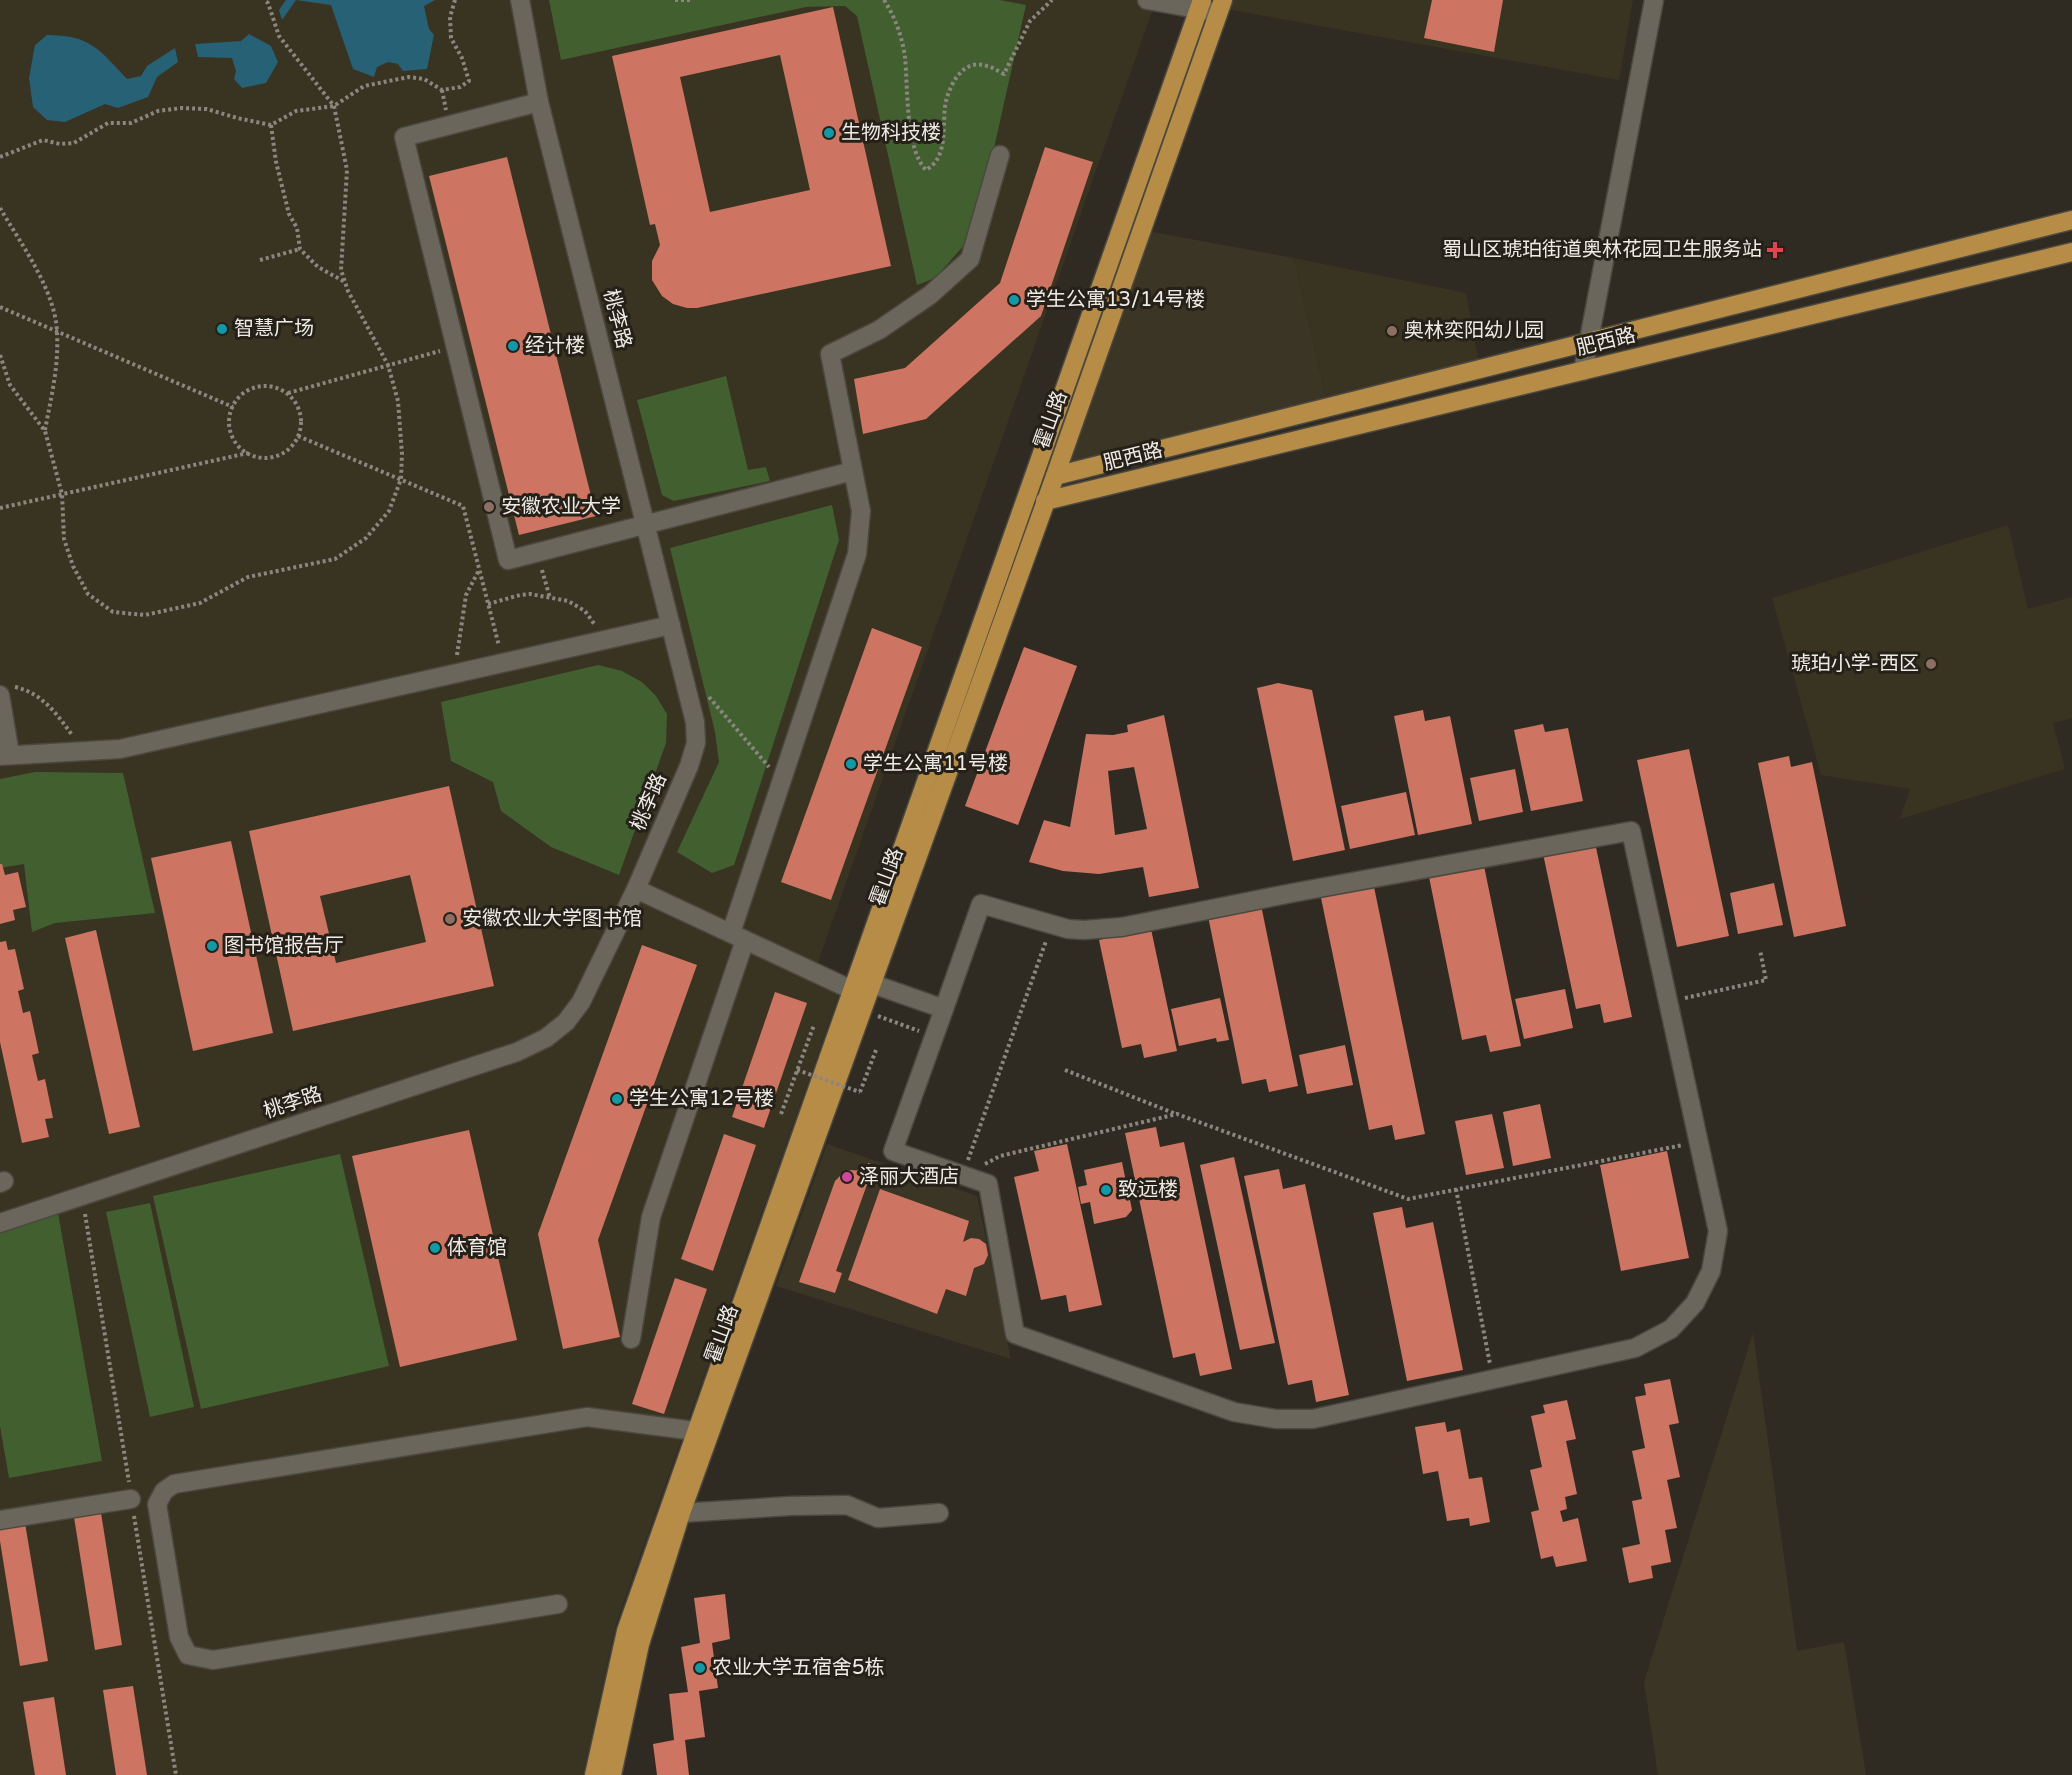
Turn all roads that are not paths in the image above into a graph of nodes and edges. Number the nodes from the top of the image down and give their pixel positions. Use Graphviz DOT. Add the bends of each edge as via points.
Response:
graph roads {
  1 [pos="520,0"];
  2 [pos="1147,0"];
  3 [pos="1654,0"];
  4 [pos="1200,5"];
  5 [pos="1221,7"];
  6 [pos="539,102"];
  7 [pos="1000,155"];
  8 [pos="2072,220"];
  9 [pos="2072,252"];
  10 [pos="1589,342"];
  11 [pos="1583,371"];
  12 [pos="853,471"];
  13 [pos="1055,476"];
  14 [pos="1045,501"];
  15 [pos="646,523"];
  16 [pos="671,626"];
  17 [pos="4,690"];
  18 [pos="5,755"];
  19 [pos="636,889"];
  20 [pos="738,936"];
  21 [pos="873,984"];
  22 [pos="852,990"];
  23 [pos="944,1009"];
  24 [pos="0,1223"];
  25 [pos="631,1339"];
  26 [pos="695,1431"];
  27 [pos="131,1499"];
  28 [pos="681,1513"];
  29 [pos="939,1513"];
  30 [pos="0,1520"];
  31 [pos="558,1604"];
  32 [pos="594,1775"];
  33 [pos="612,1775"];
  1 -- 6 [label="street, 桃李路"];
  2 -- 4 [label="street"];
  3 -- 10 [label="street"];
  4 -- 5 [label="street"];
  4 -- 22 [label="main road, 霍山路"];
  5 -- 13 [label="main road, 霍山路"];
  6 -- 15 [label="street, 桃李路"];
  6 -- 15 [label="street" via="404,137 508,560"];
  7 -- 12 [label="street" via="970,259 930,295 879,330 830,354"];
  8 -- 10 [label="main road, 肥西路"];
  9 -- 11 [label="main road, 肥西路"];
  10 -- 11 [label="street"];
  10 -- 13 [label="main road, 肥西路"];
  11 -- 14 [label="main road, 肥西路"];
  12 -- 15 [label="street"];
  12 -- 20 [label="street" via="861,511 857,554 781,781"];
  13 -- 14 [label="main road, 霍山路"];
  14 -- 21 [label="main road, 霍山路"];
  15 -- 16 [label="street, 桃李路"];
  16 -- 18 [label="street" via="120,749"];
  16 -- 19 [label="street, 桃李路" via="695,722 696,743"];
  17 -- 18 [label="street"];
  19 -- 20 [label="street"];
  19 -- 24 [label="street, 桃李路" via="581,1002 566,1022 546,1038 517,1052"];
  20 -- 22 [label="street"];
  20 -- 25 [label="street" via="651,1216"];
  21 -- 23 [label="street"];
  21 -- 28 [label="main road, 霍山路"];
  22 -- 26 [label="main road, 霍山路"];
  23 -- 23 [label="street" via="981,904 1051,925 1084,930 1122,927 1631,831 1718,1231 1711,1270 1695,1303 1671,1329 1635,1348 1313,1419 1276,1419 1234,1412 1015,1334 988,1184 893,1151"];
  26 -- 31 [label="street" via="587,1417 174,1484 164,1491 157,1504 179,1637 188,1655 213,1660"];
  26 -- 32 [label="main road, 霍山路" via="626,1631"];
  27 -- 30 [label="street"];
  28 -- 29 [label="street" via="848,1505 878,1518"];
  28 -- 33 [label="main road, 霍山路" via="640,1644"];
}
